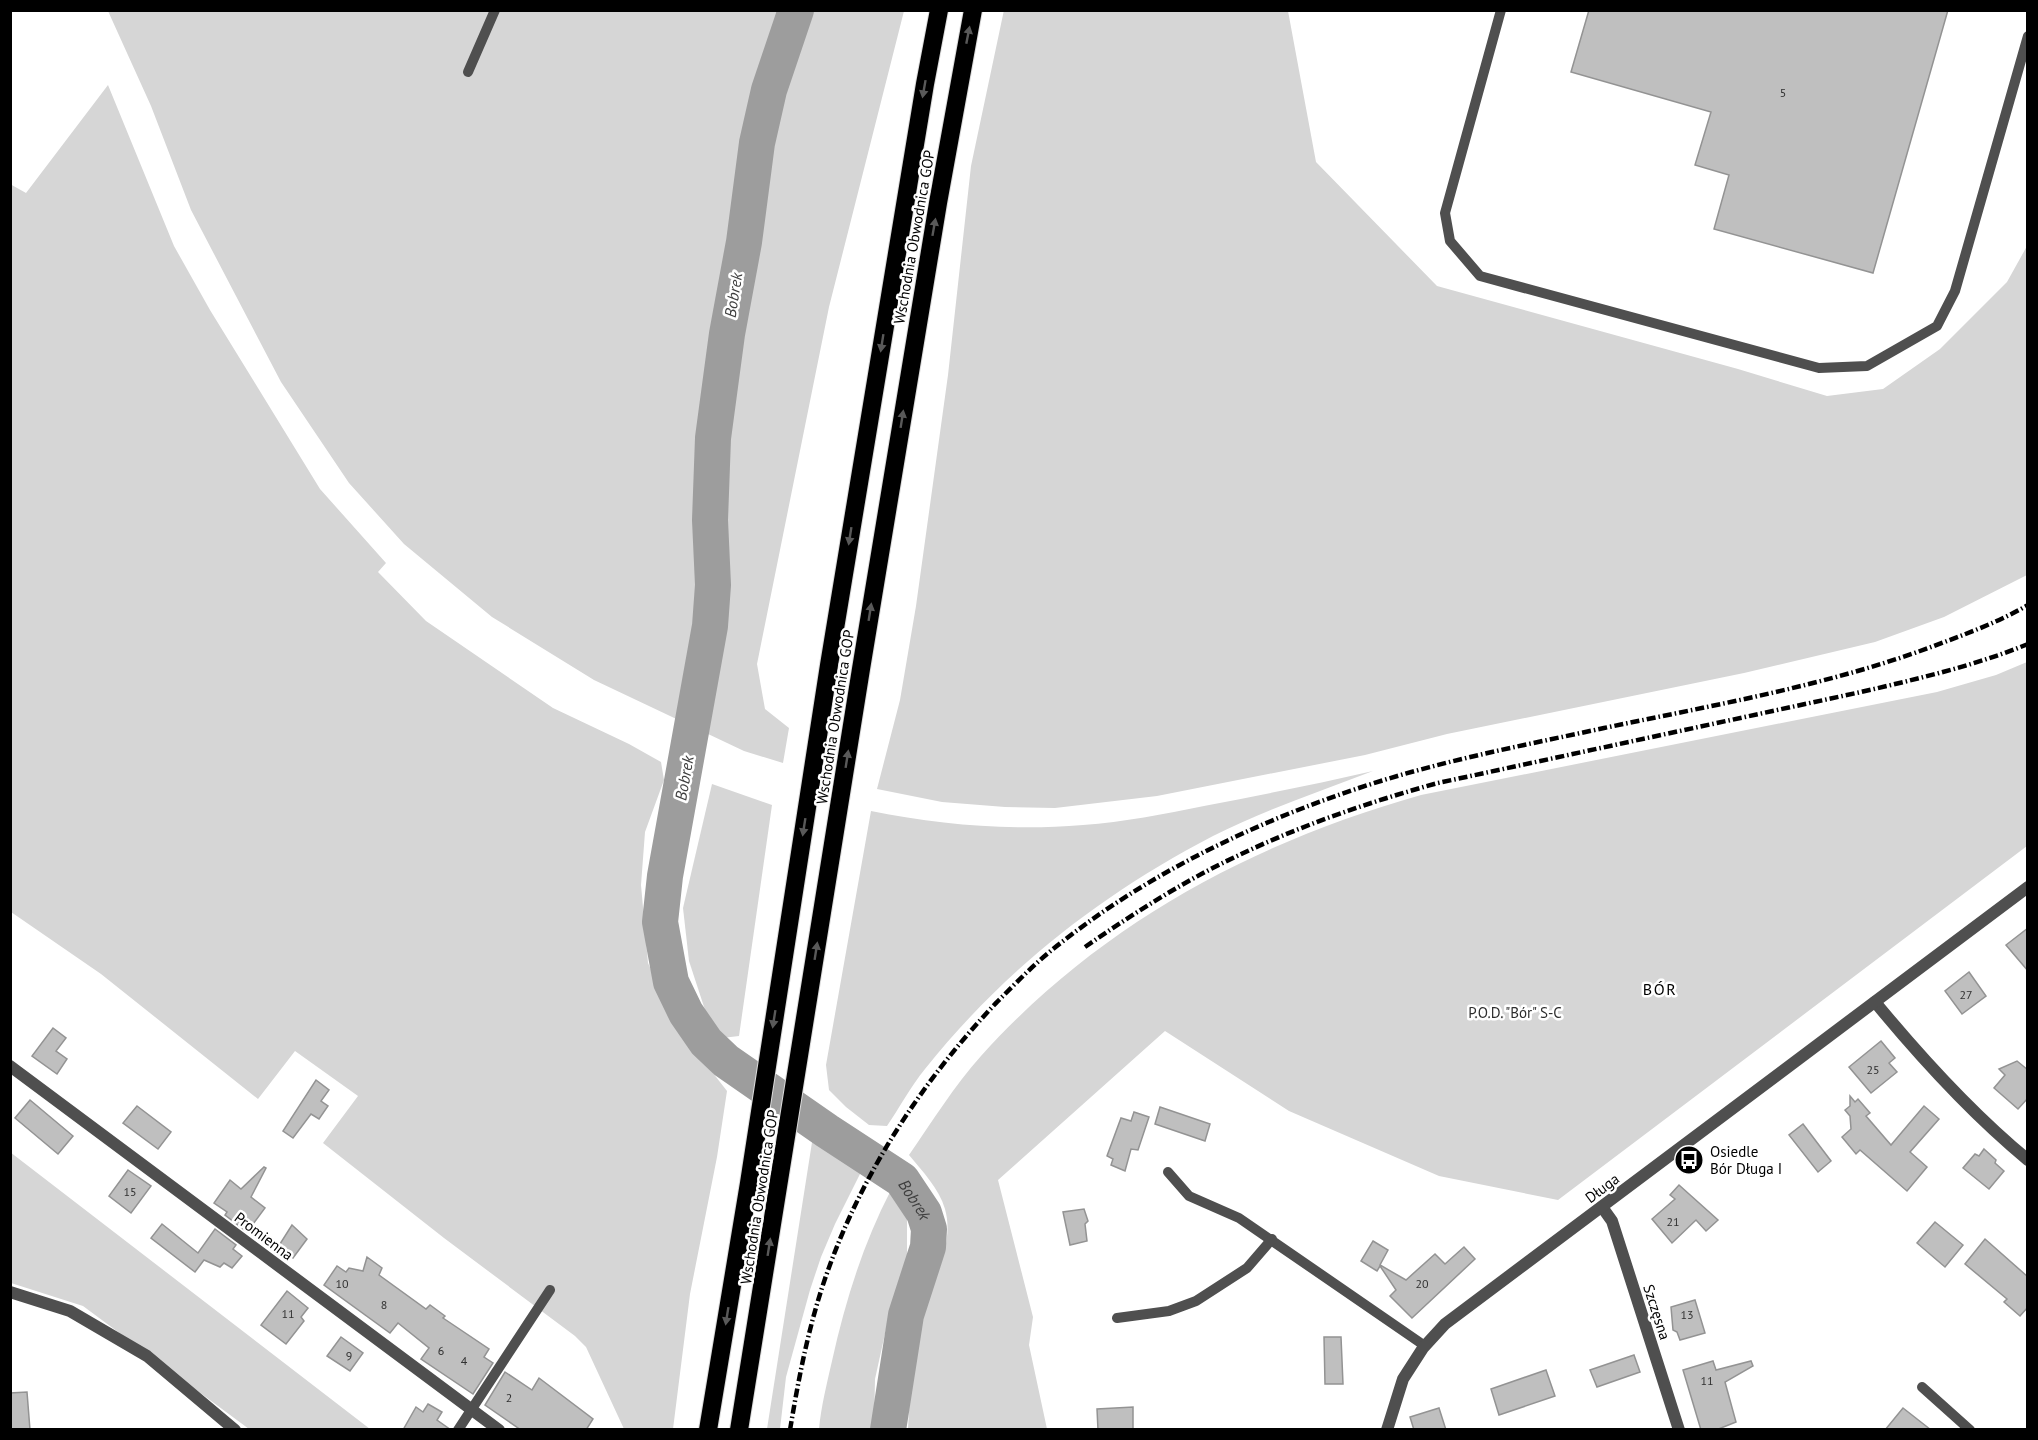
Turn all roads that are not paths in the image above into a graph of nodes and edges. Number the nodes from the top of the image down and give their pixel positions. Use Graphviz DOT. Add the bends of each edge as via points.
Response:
graph roads {
  1 [pos="495,10"];
  2 [pos="939,10"];
  3 [pos="973,10"];
  4 [pos="1501,10"];
  5 [pos="2028,36"];
  6 [pos="468,72"];
  7 [pos="2028,887"];
  8 [pos="1875,1002"];
  9 [pos="10,1066"];
  10 [pos="2028,1160"];
  11 [pos="1168,1172"];
  12 [pos="1602,1207"];
  13 [pos="1272,1239"];
  14 [pos="550,1290"];
  15 [pos="10,1292"];
  16 [pos="1117,1318"];
  17 [pos="1425,1346"];
  18 [pos="1922,1387"];
  19 [pos="472,1409"];
  20 [pos="235,1430"];
  21 [pos="458,1430"];
  22 [pos="499,1430"];
  23 [pos="708,1430"];
  24 [pos="739,1430"];
  25 [pos="1386,1430"];
  26 [pos="1679,1430"];
  27 [pos="1970,1430"];
  1 -- 6 [label="lane"];
  2 -- 23 [label="highway, Wschodnia Obwodnica GOP, one-way" via="829,665"];
  24 -- 3 [label="highway, Wschodnia Obwodnica GOP, one-way" via="861,669"];
  4 -- 5 [label="lane" via="1445,213 1450,241 1480,276 1819,368 1867,366 1937,326 1955,291"];
  7 -- 8 [label="street, Długa"];
  8 -- 10 [label="street" via="1957,1095"];
  8 -- 12 [label="street, Długa"];
  9 -- 19 [label="street, Promienna"];
  11 -- 13 [label="lane" via="1189,1196 1239,1218"];
  12 -- 17 [label="street, Długa" via="1445,1324"];
  12 -- 26 [label="street, Szczęsna" via="1612,1221"];
  13 -- 16 [label="lane" via="1247,1268 1196,1301 1169,1311"];
  13 -- 17 [label="lane"];
  14 -- 19 [label="lane"];
  15 -- 20 [label="street" via="70,1311 147,1356"];
  17 -- 25 [label="street, Długa" via="1403,1378"];
  18 -- 27 [label="lane"];
  19 -- 21 [label="lane"];
  19 -- 22 [label="street, Promienna"];
}
